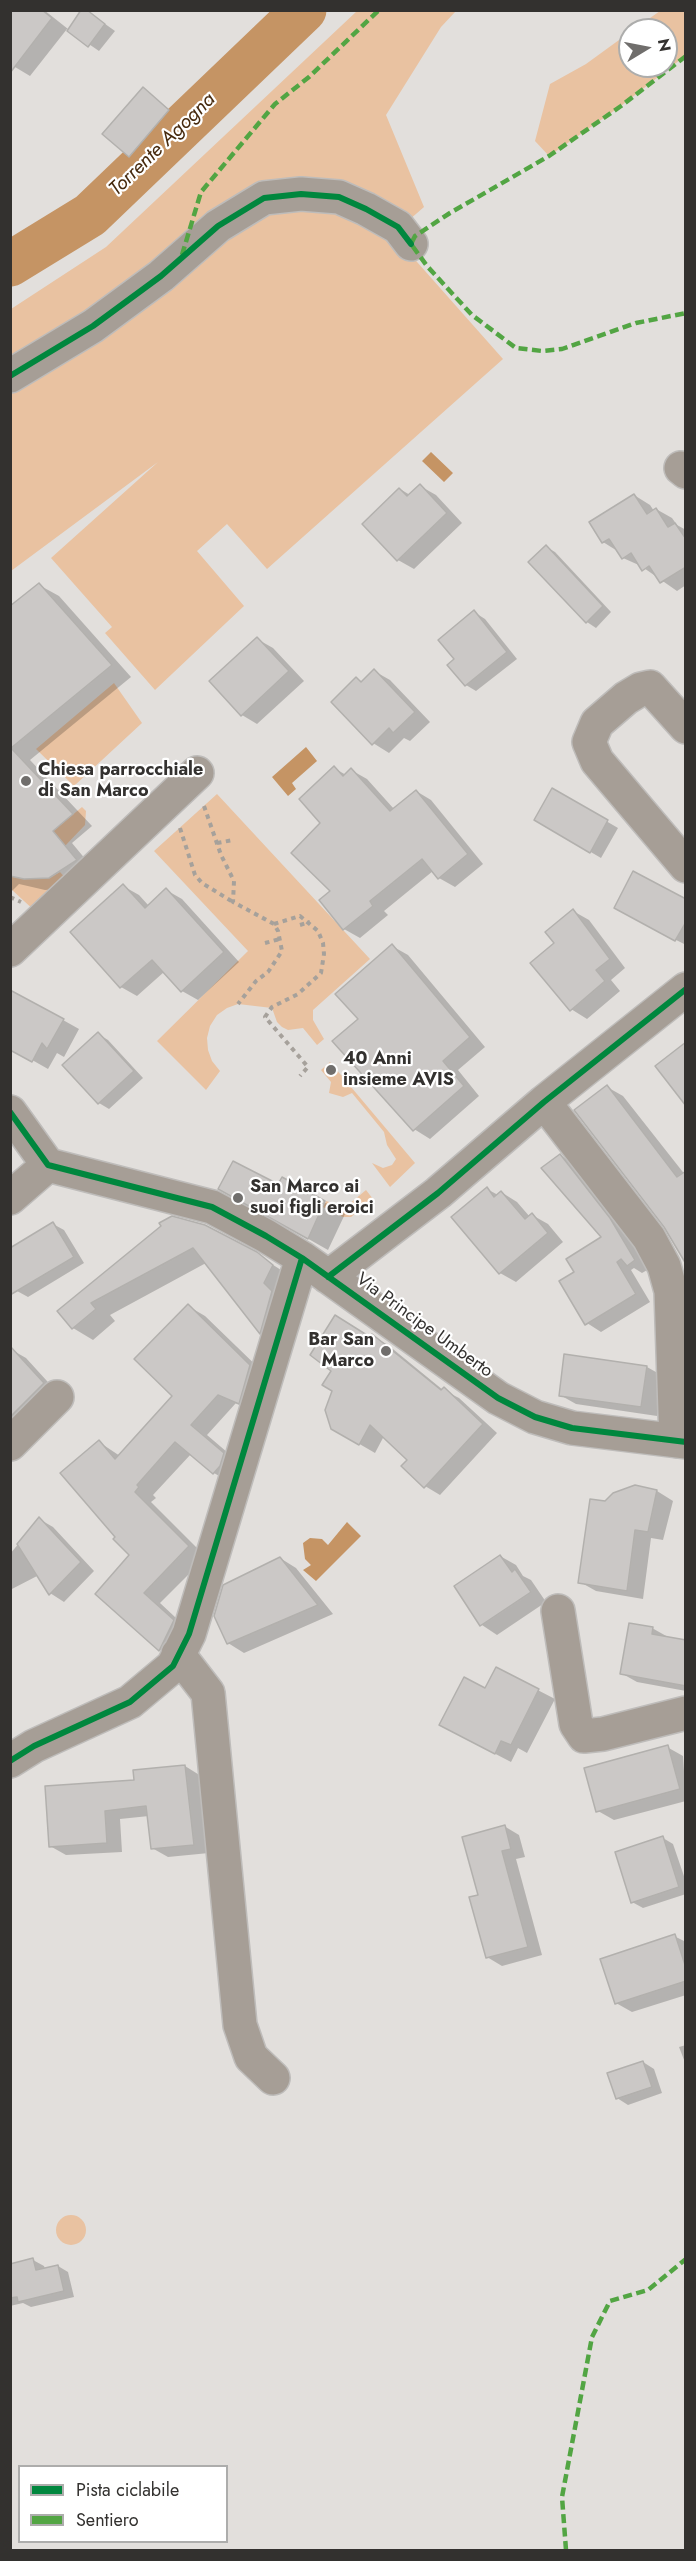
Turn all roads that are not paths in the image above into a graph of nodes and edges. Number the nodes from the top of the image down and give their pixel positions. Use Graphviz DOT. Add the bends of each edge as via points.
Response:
graph roads {
  1 [pos="411,244"];
  2 [pos="10,376"];
  3 [pos="686,727"];
  4 [pos="197,773"];
  5 [pos="686,866"];
  6 [pos="10,950"];
  7 [pos="686,989"];
  8 [pos="544,1102"];
  9 [pos="10,1112"];
  10 [pos="48,1165"];
  11 [pos="10,1198"];
  12 [pos="302,1258"];
  13 [pos="328,1277"];
  14 [pos="57,1397"];
  15 [pos="681,1442"];
  16 [pos="10,1444"];
  17 [pos="558,1611"];
  18 [pos="178,1654"];
  19 [pos="686,1713"];
  20 [pos="10,1761"];
  21 [pos="273,2078"];
  1 -- 2 [label="street" via="398,227 339,197 301,194 264,198 218,226 161,276 93,326"];
  3 -- 5 [label="street" via="650,687 626,698 597,723 589,742 597,761"];
  4 -- 6 [label="street"];
  7 -- 8 [label="street"];
  8 -- 13 [label="street" via="438,1193"];
  8 -- 15 [label="street" via="649,1238 664,1266 671,1291"];
  9 -- 10 [label="street"];
  10 -- 11 [label="street"];
  10 -- 12 [label="street, Via Principe Umberto" via="212,1207"];
  12 -- 13 [label="street, Via Principe Umberto"];
  12 -- 18 [label="street" via="189,1634"];
  13 -- 15 [label="street, Via Principe Umberto" via="498,1398 535,1417 572,1428"];
  14 -- 16 [label="street"];
  17 -- 19 [label="street" via="576,1724 584,1736"];
  18 -- 20 [label="street" via="172,1666 130,1702"];
  18 -- 21 [label="street" via="208,1693 240,2025 251,2057"];
}
